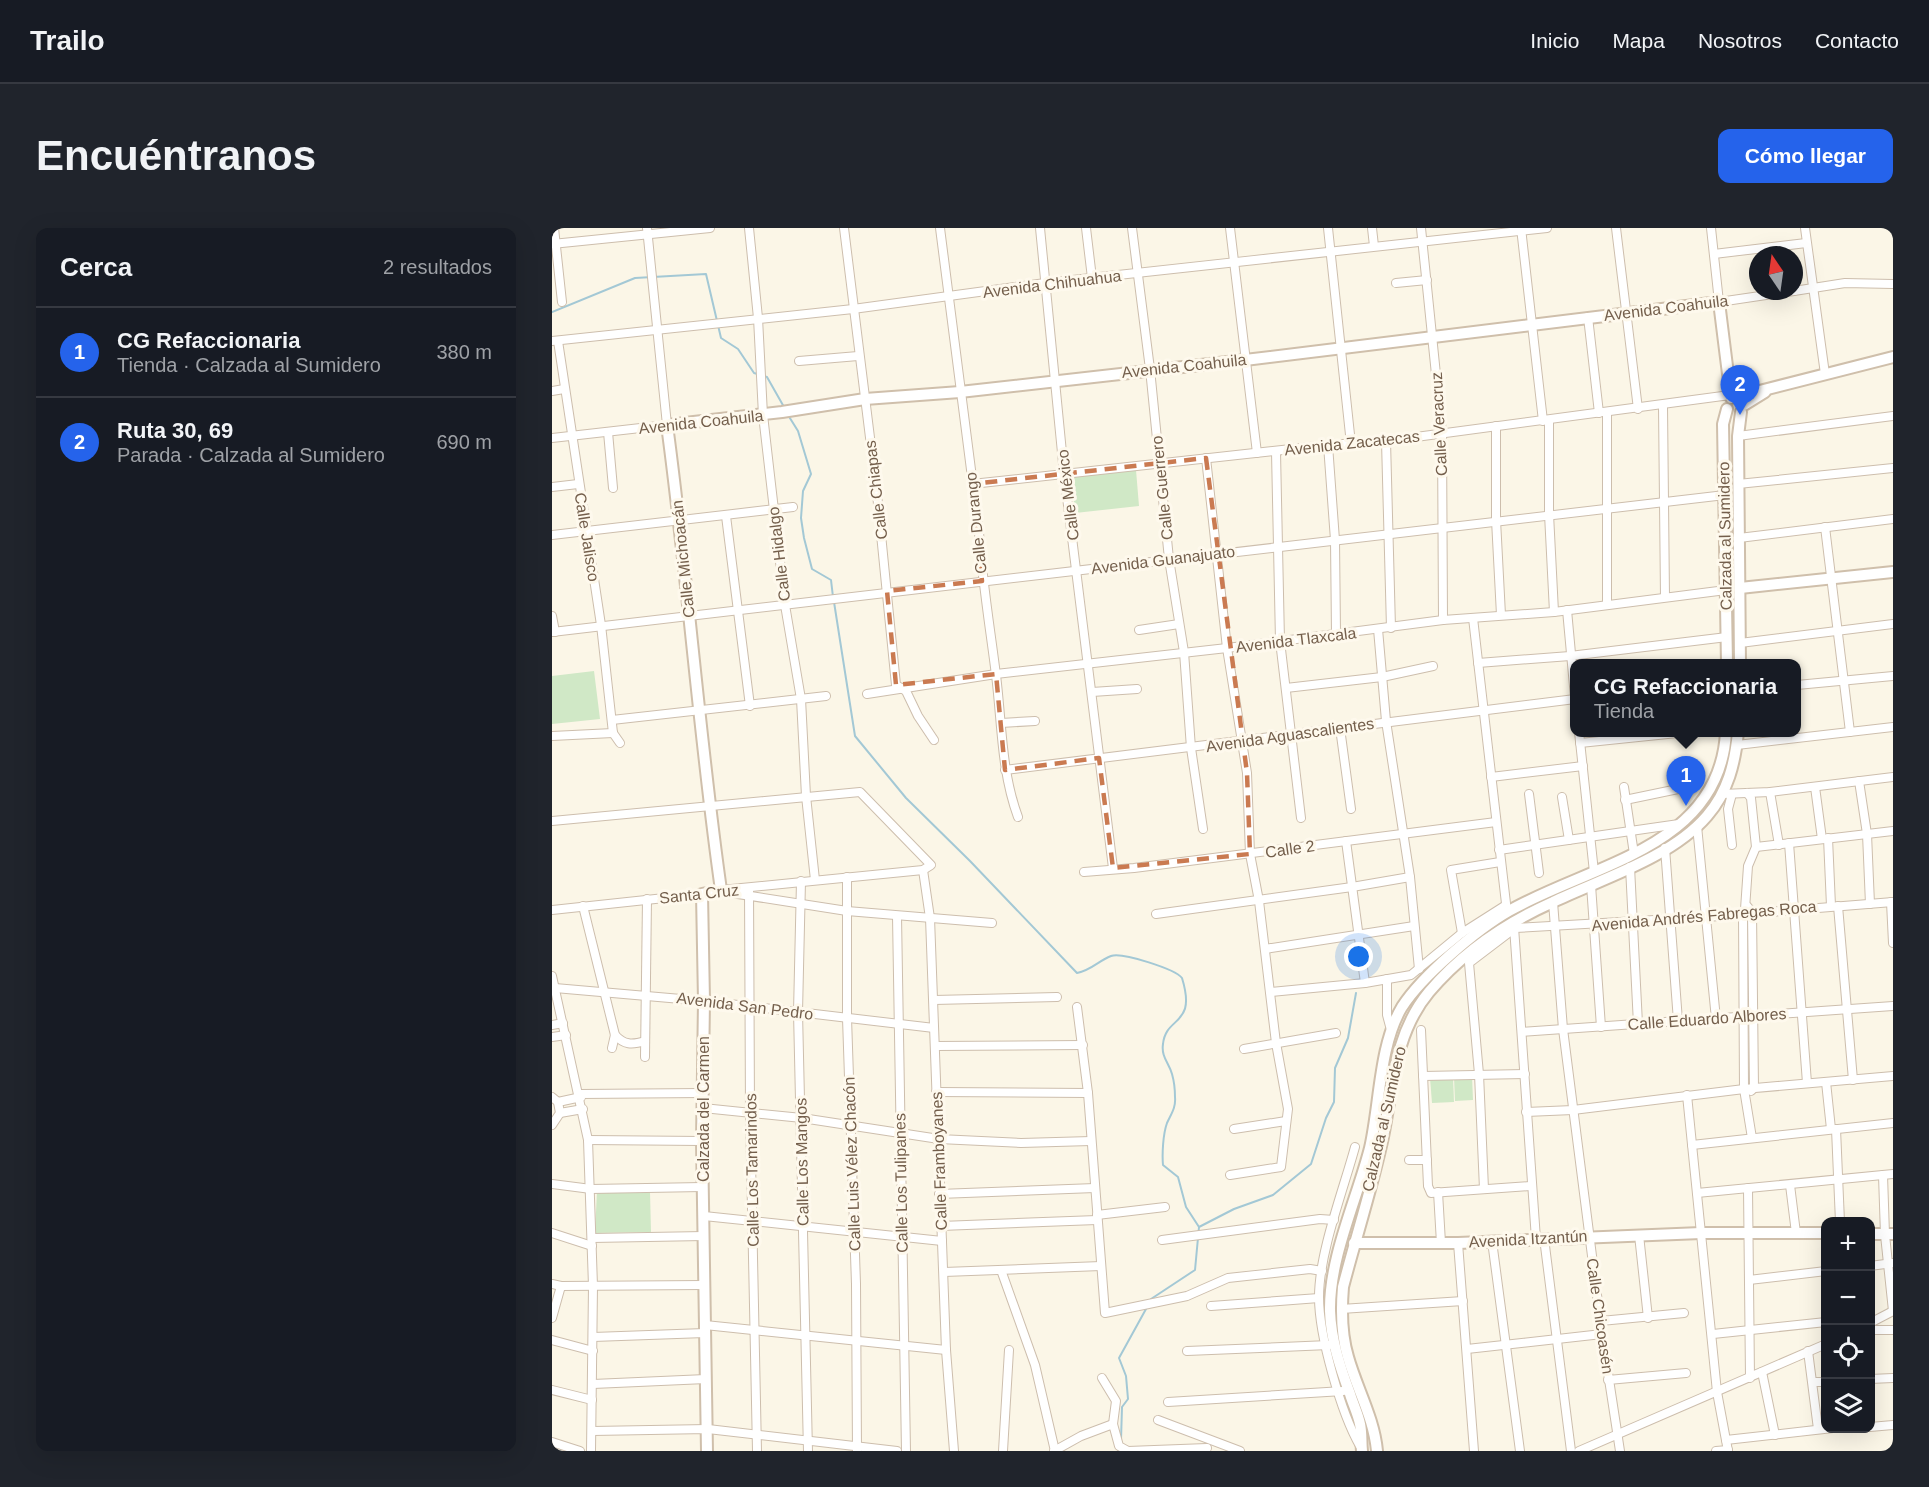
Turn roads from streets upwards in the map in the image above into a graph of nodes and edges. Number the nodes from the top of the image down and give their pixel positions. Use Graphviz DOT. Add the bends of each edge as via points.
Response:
graph roads {
  1 [pos="554,228"];
  2 [pos="710,228"];
  3 [pos="749,228"];
  4 [pos="844,228"];
  5 [pos="940,228"];
  6 [pos="1040,228"];
  7 [pos="1086,228"];
  8 [pos="1132,228"];
  9 [pos="1230,228"];
  10 [pos="1328,228"];
  11 [pos="1372,228"];
  12 [pos="1421,228"];
  13 [pos="1547,228"];
  14 [pos="1617,228"];
  15 [pos="1711,228"];
  16 [pos="1805,228"];
  17 [pos="1521,230"];
  18 [pos="647,231"];
  19 [pos="1423,241"];
  20 [pos="1806,243"];
  21 [pos="554,244"];
  22 [pos="1374,246"];
  23 [pos="1331,252"];
  24 [pos="1714,254"];
  25 [pos="1235,263"];
  26 [pos="1139,274"];
  27 [pos="1092,278"];
  28 [pos="1427,280"];
  29 [pos="1046,283"];
  30 [pos="1396,283"];
  31 [pos="1893,284"];
  32 [pos="1813,288"];
  33 [pos="1803,290"];
  34 [pos="948,297"];
  35 [pos="1749,298"];
  36 [pos="562,302"];
  37 [pos="1719,302"];
  38 [pos="853,309"];
  39 [pos="1627,312"];
  40 [pos="1588,317"];
  41 [pos="758,318"];
  42 [pos="1529,323"];
  43 [pos="658,330"];
  44 [pos="1434,335"];
  45 [pos="555,341"];
  46 [pos="1340,347"];
  47 [pos="858,356"];
  48 [pos="1893,357"];
  49 [pos="1245,360"];
  50 [pos="799,361"];
  51 [pos="1150,369"];
  52 [pos="1826,374"];
  53 [pos="1056,379"];
  54 [pos="564,389"];
  55 [pos="552,391"];
  56 [pos="960,392"];
  57 [pos="865,399"];
  58 [pos="1736,401"];
  59 [pos="1663,406"];
  60 [pos="1638,409"];
  61 [pos="1603,413"];
  62 [pos="763,415"];
  63 [pos="1893,416"];
  64 [pos="1546,421"];
  65 [pos="667,425"];
  66 [pos="1497,426"];
  67 [pos="608,432"];
  68 [pos="1442,433"];
  69 [pos="573,436"];
  70 [pos="1738,436"];
  71 [pos="552,438"];
  72 [pos="1386,441"];
  73 [pos="1351,444"];
  74 [pos="1328,445"];
  75 [pos="1276,452"];
  76 [pos="1257,453"];
  77 [pos="1206,458"];
  78 [pos="1158,463"];
  79 [pos="1893,468"];
  80 [pos="1064,474"];
  81 [pos="578,484"];
  82 [pos="972,484"];
  83 [pos="1738,484"];
  84 [pos="552,487"];
  85 [pos="613,488"];
  86 [pos="1725,495"];
  87 [pos="1664,501"];
  88 [pos="793,507"];
  89 [pos="1606,508"];
  90 [pos="774,510"];
  91 [pos="1549,514"];
  92 [pos="726,516"];
  93 [pos="1893,519"];
  94 [pos="1496,520"];
  95 [pos="680,521"];
  96 [pos="1443,526"];
  97 [pos="1826,527"];
  98 [pos="587,530"];
  99 [pos="1388,533"];
  100 [pos="552,535"];
  101 [pos="1739,538"];
  102 [pos="1335,540"];
  103 [pos="1276,547"];
  104 [pos="1217,553"];
  105 [pos="1168,559"];
  106 [pos="1077,570"];
  107 [pos="1893,572"];
  108 [pos="1832,578"];
  109 [pos="982,581"];
  110 [pos="1740,588"];
  111 [pos="1726,590"];
  112 [pos="887,591"];
  113 [pos="1665,597"];
  114 [pos="785,605"];
  115 [pos="1607,605"];
  116 [pos="737,610"];
  117 [pos="1568,610"];
  118 [pos="1554,612"];
  119 [pos="689,615"];
  120 [pos="1501,615"];
  121 [pos="552,616"];
  122 [pos="1473,618"];
  123 [pos="1443,620"];
  124 [pos="1179,624"];
  125 [pos="1893,624"];
  126 [pos="601,626"];
  127 [pos="1391,628"];
  128 [pos="1378,629"];
  129 [pos="1139,630"];
  130 [pos="1837,631"];
  131 [pos="553,632"];
  132 [pos="1336,634"];
  133 [pos="1727,637"];
  134 [pos="1280,641"];
  135 [pos="1740,643"];
  136 [pos="1227,648"];
  137 [pos="1184,652"];
  138 [pos="1570,656"];
  139 [pos="1570,659"];
  140 [pos="1727,659"];
  141 [pos="1740,659"];
  142 [pos="1088,663"];
  143 [pos="1478,663"];
  144 [pos="1433,666"];
  145 [pos="996,674"];
  146 [pos="1893,676"];
  147 [pos="1382,677"];
  148 [pos="1844,680"];
  149 [pos="1801,685"];
  150 [pos="901,688"];
  151 [pos="1286,688"];
  152 [pos="1137,689"];
  153 [pos="1092,692"];
  154 [pos="867,694"];
  155 [pos="826,696"];
  156 [pos="801,699"];
  157 [pos="1570,699"];
  158 [pos="750,706"];
  159 [pos="1483,709"];
  160 [pos="700,711"];
  161 [pos="612,720"];
  162 [pos="1386,721"];
  163 [pos="1035,722"];
  164 [pos="1001,723"];
  165 [pos="1893,727"];
  166 [pos="1340,728"];
  167 [pos="1850,732"];
  168 [pos="613,733"];
  169 [pos="1293,734"];
  170 [pos="552,736"];
  171 [pos="1579,737"];
  172 [pos="1638,737"];
  173 [pos="1725,737"];
  174 [pos="1738,737"];
  175 [pos="934,740"];
  176 [pos="1243,742"];
  177 [pos="620,743"];
  178 [pos="1580,743"];
  179 [pos="1737,745"];
  180 [pos="1191,748"];
  181 [pos="1099,758"];
  182 [pos="1583,766"];
  183 [pos="1005,770"];
  184 [pos="1491,777"];
  185 [pos="1893,777"];
  186 [pos="1859,781"];
  187 [pos="1624,787"];
  188 [pos="1815,787"];
  189 [pos="1678,789"];
  190 [pos="1770,792"];
  191 [pos="1747,793"];
  192 [pos="1529,794"];
  193 [pos="1727,794"];
  194 [pos="806,796"];
  195 [pos="1562,797"];
  196 [pos="1625,800"];
  197 [pos="709,806"];
  198 [pos="1351,809"];
  199 [pos="1018,817"];
  200 [pos="1301,818"];
  201 [pos="552,821"];
  202 [pos="1496,822"];
  203 [pos="1685,823"];
  204 [pos="1697,826"];
  205 [pos="1203,829"];
  206 [pos="1630,830"];
  207 [pos="1893,831"];
  208 [pos="1403,832"];
  209 [pos="1867,834"];
  210 [pos="1591,836"];
  211 [pos="1825,839"];
  212 [pos="1569,840"];
  213 [pos="1346,841"];
  214 [pos="1789,843"];
  215 [pos="1536,845"];
  216 [pos="1732,845"];
  217 [pos="1779,845"];
  218 [pos="1756,847"];
  219 [pos="1665,848"];
  220 [pos="1499,850"];
  221 [pos="1250,854"];
  222 [pos="1634,854"];
  223 [pos="1500,862"];
  224 [pos="1630,867"];
  225 [pos="927,868"];
  226 [pos="1113,868"];
  227 [pos="1084,872"];
  228 [pos="1594,872"];
  229 [pos="1539,873"];
  230 [pos="847,877"];
  231 [pos="1410,877"];
  232 [pos="816,880"];
  233 [pos="801,882"];
  234 [pos="1591,885"];
  235 [pos="1352,887"];
  236 [pos="749,888"];
  237 [pos="721,890"];
  238 [pos="702,894"];
  239 [pos="750,897"];
  240 [pos="647,899"];
  241 [pos="1259,901"];
  242 [pos="1553,902"];
  243 [pos="1892,902"];
  244 [pos="1870,904"];
  245 [pos="802,905"];
  246 [pos="583,906"];
  247 [pos="1835,906"];
  248 [pos="1507,908"];
  249 [pos="1794,908"];
  250 [pos="552,910"];
  251 [pos="1748,910"];
  252 [pos="847,911"];
  253 [pos="1156,914"];
  254 [pos="897,916"];
  255 [pos="1707,917"];
  256 [pos="930,918"];
  257 [pos="1670,919"];
  258 [pos="1632,921"];
  259 [pos="992,923"];
  260 [pos="1593,925"];
  261 [pos="1414,926"];
  262 [pos="1513,926"];
  263 [pos="1555,927"];
  264 [pos="1462,933"];
  265 [pos="1358,935"];
  266 [pos="1893,942"];
  267 [pos="1265,950"];
  268 [pos="1419,969"];
  269 [pos="552,976"];
  270 [pos="1388,979"];
  271 [pos="1365,983"];
  272 [pos="555,988"];
  273 [pos="603,992"];
  274 [pos="1271,992"];
  275 [pos="645,995"];
  276 [pos="1058,997"];
  277 [pos="704,1000"];
  278 [pos="934,1000"];
  279 [pos="1893,1006"];
  280 [pos="749,1007"];
  281 [pos="1077,1008"];
  282 [pos="1849,1009"];
  283 [pos="798,1012"];
  284 [pos="1801,1012"];
  285 [pos="1748,1017"];
  286 [pos="847,1018"];
  287 [pos="1716,1019"];
  288 [pos="1678,1021"];
  289 [pos="900,1022"];
  290 [pos="563,1023"];
  291 [pos="1638,1024"];
  292 [pos="552,1025"];
  293 [pos="1601,1027"];
  294 [pos="934,1028"];
  295 [pos="1563,1029"];
  296 [pos="1422,1030"];
  297 [pos="1336,1032"];
  298 [pos="1391,1032"];
  299 [pos="1522,1032"];
  300 [pos="566,1035"];
  301 [pos="615,1035"];
  302 [pos="552,1037"];
  303 [pos="645,1041"];
  304 [pos="1276,1044"];
  305 [pos="935,1046"];
  306 [pos="1083,1046"];
  307 [pos="612,1048"];
  308 [pos="1244,1049"];
  309 [pos="645,1057"];
  310 [pos="1479,1074"];
  311 [pos="1525,1074"];
  312 [pos="1423,1076"];
  313 [pos="1893,1076"];
  314 [pos="1853,1080"];
  315 [pos="1826,1082"];
  316 [pos="1807,1083"];
  317 [pos="1754,1088"];
  318 [pos="936,1092"];
  319 [pos="1088,1092"];
  320 [pos="1745,1092"];
  321 [pos="703,1093"];
  322 [pos="1687,1095"];
  323 [pos="580,1096"];
  324 [pos="555,1100"];
  325 [pos="703,1107"];
  326 [pos="583,1109"];
  327 [pos="1573,1110"];
  328 [pos="750,1112"];
  329 [pos="1526,1112"];
  330 [pos="560,1113"];
  331 [pos="802,1118"];
  332 [pos="1286,1121"];
  333 [pos="1893,1123"];
  334 [pos="552,1125"];
  335 [pos="850,1125"];
  336 [pos="1234,1129"];
  337 [pos="1833,1129"];
  338 [pos="900,1131"];
  339 [pos="1752,1138"];
  340 [pos="939,1139"];
  341 [pos="588,1140"];
  342 [pos="702,1141"];
  343 [pos="1091,1141"];
  344 [pos="1692,1145"];
  345 [pos="1355,1147"];
  346 [pos="1409,1160"];
  347 [pos="1427,1160"];
  348 [pos="1883,1174"];
  349 [pos="1893,1174"];
  350 [pos="1230,1175"];
  351 [pos="1839,1179"];
  352 [pos="552,1184"];
  353 [pos="1790,1185"];
  354 [pos="1530,1186"];
  355 [pos="702,1187"];
  356 [pos="1095,1188"];
  357 [pos="1748,1188"];
  358 [pos="591,1189"];
  359 [pos="1484,1189"];
  360 [pos="1434,1193"];
  361 [pos="1697,1193"];
  362 [pos="939,1194"];
  363 [pos="1165,1207"];
  364 [pos="704,1216"];
  365 [pos="1097,1217"];
  366 [pos="1840,1217"];
  367 [pos="1335,1220"];
  368 [pos="753,1221"];
  369 [pos="803,1226"];
  370 [pos="941,1226"];
  371 [pos="552,1233"];
  372 [pos="853,1233"];
  373 [pos="1701,1233"];
  374 [pos="1748,1233"];
  375 [pos="1796,1233"];
  376 [pos="1821,1233"];
  377 [pos="1889,1234"];
  378 [pos="1639,1235"];
  379 [pos="704,1236"];
  380 [pos="1589,1236"];
  381 [pos="902,1237"];
  382 [pos="1540,1239"];
  383 [pos="1162,1240"];
  384 [pos="942,1241"];
  385 [pos="1491,1241"];
  386 [pos="592,1242"];
  387 [pos="1458,1242"];
  388 [pos="1354,1243"];
  389 [pos="1440,1243"];
  390 [pos="1891,1264"];
  391 [pos="1101,1266"];
  392 [pos="1875,1266"];
  393 [pos="1001,1270"];
  394 [pos="1322,1271"];
  395 [pos="944,1272"];
  396 [pos="1821,1272"];
  397 [pos="1749,1280"];
  398 [pos="552,1284"];
  399 [pos="704,1285"];
  400 [pos="561,1286"];
  401 [pos="593,1286"];
  402 [pos="1319,1298"];
  403 [pos="1463,1301"];
  404 [pos="1211,1306"];
  405 [pos="1341,1309"];
  406 [pos="1893,1311"];
  407 [pos="1684,1313"];
  408 [pos="552,1318"];
  409 [pos="1648,1318"];
  410 [pos="1875,1320"];
  411 [pos="1601,1321"];
  412 [pos="1821,1323"];
  413 [pos="754,1328"];
  414 [pos="705,1329"];
  415 [pos="1749,1330"];
  416 [pos="1875,1330"];
  417 [pos="1893,1330"];
  418 [pos="805,1334"];
  419 [pos="1602,1334"];
  420 [pos="1713,1334"];
  421 [pos="593,1337"];
  422 [pos="1556,1337"];
  423 [pos="855,1339"];
  424 [pos="552,1340"];
  425 [pos="904,1345"];
  426 [pos="1330,1345"];
  427 [pos="1504,1345"];
  428 [pos="1821,1346"];
  429 [pos="1467,1349"];
  430 [pos="946,1350"];
  431 [pos="1009,1350"];
  432 [pos="593,1351"];
  433 [pos="1187,1351"];
  434 [pos="1808,1351"];
  435 [pos="1762,1372"];
  436 [pos="1686,1373"];
  437 [pos="1102,1378"];
  438 [pos="1750,1378"];
  439 [pos="1893,1378"];
  440 [pos="706,1379"];
  441 [pos="1875,1379"];
  442 [pos="1608,1380"];
  443 [pos="1814,1382"];
  444 [pos="1821,1382"];
  445 [pos="593,1384"];
  446 [pos="552,1390"];
  447 [pos="1344,1391"];
  448 [pos="1717,1392"];
  449 [pos="592,1400"];
  450 [pos="1168,1402"];
  451 [pos="1158,1420"];
  452 [pos="1113,1424"];
  453 [pos="1893,1425"];
  454 [pos="1875,1427"];
  455 [pos="1818,1429"];
  456 [pos="1821,1429"];
  457 [pos="708,1430"];
  458 [pos="592,1431"];
  459 [pos="756,1435"];
  460 [pos="1774,1435"];
  461 [pos="1617,1436"];
  462 [pos="1208,1439"];
  463 [pos="1726,1440"];
  464 [pos="552,1442"];
  465 [pos="808,1447"];
  466 [pos="857,1450"];
  467 [pos="1207,1450"];
  468 [pos="1362,1450"];
  469 [pos="1728,1450"];
  470 [pos="580,1451"];
  471 [pos="591,1451"];
  472 [pos="707,1451"];
  473 [pos="756,1451"];
  474 [pos="897,1451"];
  475 [pos="906,1451"];
  476 [pos="954,1451"];
  477 [pos="1003,1451"];
  478 [pos="1054,1451"];
  479 [pos="1128,1451"];
  480 [pos="1240,1451"];
  481 [pos="1377,1451"];
  482 [pos="1474,1451"];
  483 [pos="1520,1451"];
  484 [pos="1571,1451"];
  485 [pos="1579,1451"];
  486 [pos="1620,1451"];
  487 [pos="1716,1451"];
  1 -- 21 [label="street"];
  2 -- 18 [label="street"];
  3 -- 41 [label="street, Calle Hidalgo"];
  4 -- 38 [label="street, Calle Chiapas"];
  5 -- 34 [label="street, Calle Durango"];
  6 -- 29 [label="street, Calle México"];
  7 -- 27 [label="street"];
  8 -- 26 [label="street, Calle Guerrero"];
  9 -- 25 [label="street"];
  10 -- 23 [label="street"];
  11 -- 22 [label="street"];
  12 -- 19 [label="street, Calle Veracruz"];
  13 -- 17 [label="street, Avenida Chihuahua"];
  14 -- 39 [label="street"];
  15 -- 24 [label="street"];
  16 -- 20 [label="street"];
  17 -- 19 [label="street, Avenida Chihuahua"];
  17 -- 42 [label="street"];
  18 -- 21 [label="street"];
  18 -- 43 [label="street, Calle Michoacán"];
  19 -- 22 [label="street, Avenida Chihuahua"];
  19 -- 28 [label="street, Calle Veracruz"];
  20 -- 24 [label="street"];
  20 -- 32 [label="street"];
  21 -- 36 [label="street"];
  22 -- 23 [label="street, Avenida Chihuahua"];
  23 -- 25 [label="street, Avenida Chihuahua"];
  23 -- 46 [label="street"];
  24 -- 37 [label="street"];
  25 -- 26 [label="street, Avenida Chihuahua"];
  25 -- 49 [label="street"];
  26 -- 27 [label="street, Avenida Chihuahua"];
  26 -- 51 [label="street, Calle Guerrero"];
  27 -- 29 [label="street, Avenida Chihuahua"];
  28 -- 30 [label="street"];
  28 -- 44 [label="street, Calle Veracruz"];
  29 -- 34 [label="street, Avenida Chihuahua"];
  29 -- 53 [label="street, Calle México"];
  31 -- 32 [label="street, Avenida Coahuila" via="1845,283"];
  32 -- 33 [label="street, Avenida Coahuila"];
  32 -- 52 [label="street"];
  34 -- 38 [label="street, Avenida Chihuahua"];
  34 -- 56 [label="street, Calle Durango"];
  35 -- 37 [label="street, Avenida Coahuila"];
  37 -- 39 [label="street, Avenida Coahuila"];
  37 -- 58 [label="street"];
  38 -- 41 [label="street, Avenida Chihuahua"];
  38 -- 47 [label="street, Calle Chiapas"];
  39 -- 40 [label="street, Avenida Coahuila"];
  39 -- 60 [label="street"];
  40 -- 42 [label="street, Avenida Coahuila"];
  40 -- 61 [label="street"];
  41 -- 43 [label="street, Avenida Chihuahua"];
  41 -- 62 [label="street, Calle Hidalgo"];
  42 -- 44 [label="street, Avenida Coahuila"];
  42 -- 64 [label="street"];
  43 -- 45 [label="street, Avenida Chihuahua"];
  43 -- 65 [label="street, Calle Michoacán"];
  44 -- 46 [label="street, Avenida Coahuila"];
  44 -- 68 [label="street, Calle Veracruz"];
  45 -- 54 [label="street, Calle Jalisco"];
  46 -- 49 [label="street, Avenida Coahuila"];
  46 -- 73 [label="street"];
  47 -- 50 [label="street"];
  47 -- 57 [label="street, Calle Chiapas"];
  48 -- 52 [label="street"];
  49 -- 51 [label="street, Avenida Coahuila"];
  49 -- 76 [label="street"];
  51 -- 53 [label="street, Avenida Coahuila"];
  51 -- 78 [label="street, Calle Guerrero"];
  52 -- 58 [label="street"];
  53 -- 56 [label="street, Avenida Coahuila"];
  53 -- 80 [label="street, Calle México"];
  54 -- 55 [label="street"];
  54 -- 69 [label="street, Calle Jalisco"];
  56 -- 57 [label="street, Avenida Coahuila"];
  56 -- 82 [label="street, Calle Durango"];
  57 -- 62 [label="street, Avenida Coahuila"];
  57 -- 112 [label="street, Calle Chiapas"];
  58 -- 59 [label="street, Avenida Zacatecas"];
  58 -- 70 [label="street, Calzada al Sumidero"];
  58 -- 86 [label="street, Calzada al Sumidero" via="1726,403 1723,424"];
  59 -- 60 [label="street, Avenida Zacatecas"];
  59 -- 87 [label="street"];
  60 -- 61 [label="street, Avenida Zacatecas"];
  61 -- 64 [label="street, Avenida Zacatecas"];
  61 -- 89 [label="street"];
  62 -- 65 [label="street, Avenida Coahuila"];
  62 -- 90 [label="street, Calle Hidalgo"];
  63 -- 70 [label="street"];
  64 -- 66 [label="street, Avenida Zacatecas"];
  64 -- 91 [label="street"];
  65 -- 67 [label="street, Avenida Coahuila"];
  65 -- 95 [label="street, Calle Michoacán"];
  66 -- 68 [label="street, Avenida Zacatecas"];
  66 -- 94 [label="street"];
  67 -- 69 [label="street, Avenida Coahuila"];
  67 -- 85 [label="street"];
  68 -- 72 [label="street, Avenida Zacatecas"];
  68 -- 96 [label="street, Calle Veracruz"];
  69 -- 71 [label="street, Avenida Coahuila"];
  69 -- 81 [label="street, Calle Jalisco"];
  70 -- 83 [label="street, Calzada al Sumidero"];
  72 -- 73 [label="street, Avenida Zacatecas"];
  72 -- 99 [label="street"];
  73 -- 74 [label="street, Avenida Zacatecas"];
  74 -- 75 [label="street, Avenida Zacatecas"];
  74 -- 102 [label="street"];
  75 -- 76 [label="street, Avenida Zacatecas"];
  75 -- 103 [label="street"];
  76 -- 77 [label="street, Avenida Zacatecas"];
  77 -- 78 [label="street, Avenida Zacatecas"];
  77 -- 104 [label="street"];
  78 -- 80 [label="street, Avenida Zacatecas"];
  78 -- 105 [label="street, Calle Guerrero"];
  79 -- 83 [label="street"];
  80 -- 82 [label="street, Avenida Zacatecas"];
  80 -- 106 [label="street, Calle México"];
  81 -- 84 [label="street"];
  81 -- 98 [label="street, Calle Jalisco"];
  82 -- 109 [label="street, Calle Durango"];
  83 -- 101 [label="street, Calzada al Sumidero"];
  86 -- 87 [label="street, Avenida Guanajuato"];
  86 -- 111 [label="street, Calzada al Sumidero"];
  87 -- 89 [label="street, Avenida Guanajuato"];
  87 -- 113 [label="street"];
  88 -- 90 [label="street"];
  89 -- 91 [label="street, Avenida Guanajuato"];
  89 -- 115 [label="street"];
  90 -- 92 [label="street"];
  90 -- 114 [label="street, Calle Hidalgo"];
  91 -- 94 [label="street, Avenida Guanajuato"];
  91 -- 118 [label="street"];
  92 -- 95 [label="street"];
  92 -- 116 [label="street"];
  93 -- 97 [label="street"];
  94 -- 96 [label="street, Avenida Guanajuato"];
  94 -- 120 [label="street"];
  95 -- 98 [label="street"];
  95 -- 119 [label="street, Calle Michoacán"];
  96 -- 99 [label="street, Avenida Guanajuato"];
  96 -- 123 [label="street, Calle Veracruz"];
  97 -- 101 [label="street"];
  97 -- 108 [label="street"];
  98 -- 100 [label="street"];
  98 -- 126 [label="street, Calle Jalisco"];
  99 -- 102 [label="street, Avenida Guanajuato"];
  99 -- 127 [label="street"];
  101 -- 110 [label="street, Calzada al Sumidero"];
  102 -- 103 [label="street, Avenida Guanajuato"];
  102 -- 132 [label="street"];
  103 -- 104 [label="street, Avenida Guanajuato"];
  103 -- 134 [label="street"];
  104 -- 105 [label="street, Avenida Guanajuato"];
  104 -- 136 [label="street"];
  105 -- 106 [label="street, Avenida Guanajuato"];
  105 -- 124 [label="street, Calle Guerrero"];
  106 -- 109 [label="street, Avenida Guanajuato"];
  106 -- 142 [label="street, Calle México"];
  107 -- 108 [label="street"];
  108 -- 110 [label="street"];
  108 -- 130 [label="street"];
  109 -- 112 [label="street, Avenida Guanajuato"];
  109 -- 145 [label="street, Calle Durango"];
  110 -- 135 [label="street, Calzada al Sumidero"];
  111 -- 113 [label="street, Avenida Tlaxcala"];
  111 -- 133 [label="street, Calzada al Sumidero"];
  112 -- 114 [label="street, Avenida Guanajuato"];
  112 -- 150 [label="street, Calle Chiapas" via="896,685"];
  113 -- 115 [label="street, Avenida Tlaxcala"];
  114 -- 116 [label="street, Avenida Guanajuato"];
  114 -- 156 [label="street, Calle Hidalgo"];
  115 -- 117 [label="street, Avenida Tlaxcala"];
  116 -- 119 [label="street, Avenida Guanajuato"];
  116 -- 158 [label="street"];
  117 -- 118 [label="street, Avenida Tlaxcala"];
  117 -- 138 [label="street"];
  118 -- 120 [label="street, Avenida Tlaxcala"];
  119 -- 126 [label="street, Avenida Guanajuato"];
  119 -- 160 [label="street, Calle Michoacán"];
  120 -- 122 [label="street, Avenida Tlaxcala"];
  121 -- 131 [label="street"];
  122 -- 123 [label="street, Avenida Tlaxcala"];
  122 -- 143 [label="street"];
  123 -- 127 [label="street, Avenida Tlaxcala"];
  124 -- 129 [label="street"];
  124 -- 137 [label="street, Calle Guerrero"];
  125 -- 130 [label="street"];
  126 -- 131 [label="street, Avenida Guanajuato"];
  126 -- 161 [label="street, Calle Jalisco"];
  127 -- 128 [label="street, Avenida Tlaxcala"];
  128 -- 132 [label="street, Avenida Tlaxcala"];
  128 -- 147 [label="street"];
  130 -- 135 [label="street"];
  130 -- 148 [label="street"];
  132 -- 134 [label="street, Avenida Tlaxcala"];
  133 -- 138 [label="street"];
  133 -- 140 [label="street, Calzada al Sumidero"];
  134 -- 136 [label="street, Avenida Tlaxcala"];
  134 -- 151 [label="street"];
  135 -- 141 [label="street, Calzada al Sumidero"];
  136 -- 137 [label="street, Avenida Tlaxcala"];
  136 -- 176 [label="street"];
  137 -- 142 [label="street, Avenida Tlaxcala"];
  137 -- 180 [label="street, Calle Guerrero"];
  138 -- 139 [label="street"];
  138 -- 143 [label="street"];
  142 -- 145 [label="street, Avenida Tlaxcala"];
  142 -- 153 [label="street, Calle México"];
  143 -- 159 [label="street"];
  144 -- 147 [label="street"];
  145 -- 150 [label="street, Avenida Tlaxcala"];
  145 -- 164 [label="street, Calle Durango"];
  146 -- 148 [label="street"];
  147 -- 151 [label="street"];
  147 -- 162 [label="street"];
  148 -- 149 [label="street"];
  148 -- 167 [label="street"];
  150 -- 154 [label="street, Avenida Tlaxcala"];
  150 -- 175 [label="street, Calle Chiapas"];
  151 -- 169 [label="street"];
  152 -- 153 [label="street"];
  153 -- 181 [label="street, Calle México"];
  155 -- 156 [label="street"];
  156 -- 158 [label="street"];
  156 -- 194 [label="street, Calle Hidalgo"];
  157 -- 159 [label="street, Avenida Aguascalientes"];
  158 -- 160 [label="street"];
  159 -- 162 [label="street, Avenida Aguascalientes"];
  159 -- 184 [label="street"];
  160 -- 161 [label="street"];
  160 -- 197 [label="street, Calle Michoacán"];
  161 -- 168 [label="street, Calle Jalisco"];
  162 -- 166 [label="street, Avenida Aguascalientes"];
  162 -- 208 [label="street"];
  163 -- 164 [label="street"];
  164 -- 183 [label="street, Calle Durango"];
  165 -- 167 [label="street"];
  166 -- 169 [label="street, Avenida Aguascalientes"];
  166 -- 198 [label="street"];
  167 -- 179 [label="street"];
  168 -- 170 [label="street"];
  168 -- 177 [label="street"];
  169 -- 176 [label="street, Avenida Aguascalientes"];
  169 -- 200 [label="street"];
  171 -- 178 [label="street"];
  172 -- 178 [label="street"];
  173 -- 203 [label="street, Calzada al Sumidero" via="1714,784"];
  174 -- 179 [label="street, Calzada al Sumidero"];
  176 -- 180 [label="street, Avenida Aguascalientes"];
  176 -- 221 [label="street"];
  178 -- 182 [label="street"];
  179 -- 193 [label="street, Calzada al Sumidero"];
  180 -- 181 [label="street, Avenida Aguascalientes"];
  180 -- 205 [label="street, Calle Guerrero"];
  181 -- 183 [label="street, Avenida Aguascalientes"];
  181 -- 226 [label="street, Calle México"];
  182 -- 184 [label="street"];
  182 -- 210 [label="street"];
  183 -- 199 [label="street, Calle Durango"];
  184 -- 202 [label="street"];
  185 -- 186 [label="street"];
  186 -- 188 [label="street"];
  186 -- 209 [label="street"];
  187 -- 196 [label="street"];
  188 -- 190 [label="street"];
  188 -- 211 [label="street"];
  189 -- 196 [label="street"];
  190 -- 191 [label="street"];
  190 -- 217 [label="street"];
  191 -- 193 [label="street"];
  191 -- 218 [label="street" via="1751,798"];
  192 -- 215 [label="street"];
  193 -- 204 [label="street, Calzada al Sumidero"];
  193 -- 216 [label="street"];
  194 -- 197 [label="street"];
  194 -- 225 [label="street" via="860,792"];
  194 -- 232 [label="street, Calle Hidalgo"];
  195 -- 212 [label="street"];
  196 -- 206 [label="street"];
  197 -- 201 [label="street"];
  197 -- 237 [label="street, Calle Michoacán"];
  202 -- 208 [label="street, Calle 2"];
  202 -- 220 [label="street"];
  203 -- 206 [label="street"];
  203 -- 222 [label="street, Calzada al Sumidero"];
  204 -- 219 [label="street, Calzada al Sumidero"];
  204 -- 255 [label="street"];
  206 -- 210 [label="street"];
  206 -- 222 [label="street"];
  207 -- 209 [label="street"];
  208 -- 213 [label="street, Calle 2"];
  208 -- 231 [label="street"];
  209 -- 211 [label="street"];
  209 -- 244 [label="street"];
  210 -- 212 [label="street"];
  210 -- 228 [label="street"];
  211 -- 214 [label="street"];
  211 -- 247 [label="street"];
  212 -- 215 [label="street"];
  213 -- 221 [label="street, Calle 2"];
  213 -- 235 [label="street"];
  214 -- 217 [label="street"];
  214 -- 249 [label="street"];
  215 -- 220 [label="street"];
  215 -- 229 [label="street"];
  217 -- 218 [label="street"];
  218 -- 251 [label="street" via="1748,866"];
  219 -- 224 [label="street, Calzada al Sumidero"];
  219 -- 257 [label="street"];
  220 -- 223 [label="street"];
  221 -- 226 [label="street, Calle 2"];
  221 -- 241 [label="street"];
  222 -- 228 [label="street, Calzada al Sumidero"];
  223 -- 248 [label="street"];
  223 -- 264 [label="street" via="1451,870"];
  224 -- 234 [label="street, Calzada al Sumidero"];
  224 -- 258 [label="street"];
  225 -- 230 [label="street, Santa Cruz"];
  225 -- 256 [label="street, Calle Framboyanes"];
  226 -- 227 [label="street, Calle 2"];
  228 -- 248 [label="street, Calzada al Sumidero"];
  230 -- 232 [label="street, Santa Cruz"];
  230 -- 252 [label="street, Calle Luis Vélez Chacón"];
  231 -- 235 [label="street"];
  231 -- 261 [label="street"];
  232 -- 233 [label="street, Santa Cruz"];
  233 -- 236 [label="street, Santa Cruz"];
  233 -- 245 [label="street, Calle Los Mangos"];
  234 -- 242 [label="street, Calzada al Sumidero"];
  234 -- 260 [label="street"];
  235 -- 241 [label="street"];
  235 -- 265 [label="street"];
  236 -- 237 [label="street, Santa Cruz"];
  236 -- 239 [label="street, Calle Los Tamarindos"];
  237 -- 238 [label="street, Santa Cruz"];
  237 -- 239 [label="street"];
  238 -- 240 [label="street, Santa Cruz"];
  238 -- 277 [label="street, Calzada del Carmen"];
  239 -- 245 [label="street"];
  239 -- 280 [label="street, Calle Los Tamarindos"];
  240 -- 246 [label="street, Santa Cruz"];
  240 -- 275 [label="street"];
  241 -- 253 [label="street"];
  241 -- 267 [label="street"];
  242 -- 262 [label="street, Calzada al Sumidero"];
  242 -- 263 [label="street, Calle Chicoasén"];
  243 -- 244 [label="street, Avenida Andrés Fabregas Roca"];
  243 -- 266 [label="street"];
  244 -- 247 [label="street, Avenida Andrés Fabregas Roca"];
  245 -- 252 [label="street"];
  245 -- 283 [label="street, Calle Los Mangos"];
  246 -- 250 [label="street, Santa Cruz"];
  246 -- 273 [label="street"];
  247 -- 249 [label="street, Avenida Andrés Fabregas Roca"];
  247 -- 282 [label="street"];
  248 -- 264 [label="street"];
  248 -- 298 [label="street, Calzada al Sumidero" via="1426,978 1402,1007"];
  249 -- 251 [label="street, Avenida Andrés Fabregas Roca"];
  249 -- 284 [label="street"];
  251 -- 255 [label="street, Avenida Andrés Fabregas Roca"];
  251 -- 285 [label="street"];
  252 -- 254 [label="street"];
  252 -- 286 [label="street, Calle Luis Vélez Chacón"];
  254 -- 256 [label="street"];
  254 -- 289 [label="street, Calle Los Tulipanes"];
  255 -- 257 [label="street, Avenida Andrés Fabregas Roca"];
  255 -- 287 [label="street"];
  256 -- 259 [label="street"];
  256 -- 278 [label="street, Calle Framboyanes"];
  257 -- 258 [label="street, Avenida Andrés Fabregas Roca"];
  257 -- 288 [label="street"];
  258 -- 260 [label="street, Avenida Andrés Fabregas Roca"];
  258 -- 291 [label="street"];
  260 -- 263 [label="street, Avenida Andrés Fabregas Roca"];
  260 -- 293 [label="street"];
  261 -- 265 [label="street"];
  261 -- 268 [label="street"];
  262 -- 263 [label="street, Avenida Andrés Fabregas Roca"];
  262 -- 299 [label="street"];
  262 -- 310 [label="street" via="1469,963"];
  262 -- 388 [label="street, Calzada al Sumidero" via="1458,962 1413,1014 1393,1073 1382,1138"];
  263 -- 295 [label="street, Calle Chicoasén"];
  264 -- 268 [label="street"];
  265 -- 267 [label="street"];
  265 -- 271 [label="street"];
  267 -- 274 [label="street"];
  268 -- 270 [label="street" via="1411,975"];
  269 -- 272 [label="street"];
  270 -- 271 [label="street"];
  270 -- 298 [label="street" via="1387,1016"];
  271 -- 274 [label="street"];
  272 -- 273 [label="street, Avenida San Pedro"];
  272 -- 290 [label="street"];
  273 -- 275 [label="street, Avenida San Pedro"];
  273 -- 301 [label="street"];
  274 -- 304 [label="street"];
  275 -- 277 [label="street, Avenida San Pedro"];
  275 -- 303 [label="street"];
  276 -- 278 [label="street"];
  277 -- 280 [label="street, Avenida San Pedro"];
  277 -- 321 [label="street, Calzada del Carmen"];
  278 -- 294 [label="street, Calle Framboyanes"];
  279 -- 282 [label="street, Calle Eduardo Albores"];
  280 -- 283 [label="street, Avenida San Pedro"];
  280 -- 328 [label="street, Calle Los Tamarindos"];
  281 -- 306 [label="street"];
  282 -- 284 [label="street, Calle Eduardo Albores"];
  282 -- 314 [label="street"];
  283 -- 286 [label="street, Avenida San Pedro"];
  283 -- 331 [label="street, Calle Los Mangos"];
  284 -- 285 [label="street, Calle Eduardo Albores"];
  284 -- 316 [label="street"];
  285 -- 287 [label="street, Calle Eduardo Albores"];
  285 -- 317 [label="street"];
  285 -- 320 [label="street"];
  286 -- 289 [label="street, Avenida San Pedro"];
  286 -- 335 [label="street, Calle Luis Vélez Chacón"];
  287 -- 288 [label="street, Calle Eduardo Albores"];
  288 -- 291 [label="street, Calle Eduardo Albores"];
  289 -- 294 [label="street, Avenida San Pedro"];
  289 -- 338 [label="street, Calle Los Tulipanes"];
  290 -- 292 [label="street"];
  290 -- 300 [label="street"];
  291 -- 293 [label="street, Calle Eduardo Albores"];
  293 -- 295 [label="street, Calle Eduardo Albores"];
  294 -- 305 [label="street, Calle Framboyanes"];
  295 -- 299 [label="street, Calle Eduardo Albores"];
  295 -- 327 [label="street, Calle Chicoasén"];
  296 -- 312 [label="street"];
  297 -- 304 [label="street"];
  298 -- 426 [label="street, Calzada al Sumidero" via="1370,1148 1334,1273"];
  299 -- 311 [label="street"];
  300 -- 302 [label="street"];
  300 -- 323 [label="street"];
  301 -- 303 [label="street" via="621,1042"];
  301 -- 307 [label="street"];
  303 -- 309 [label="street"];
  304 -- 308 [label="street"];
  304 -- 332 [label="street" via="1288,1109"];
  305 -- 306 [label="street"];
  305 -- 318 [label="street, Calle Framboyanes"];
  306 -- 319 [label="street"];
  310 -- 311 [label="street"];
  310 -- 312 [label="street"];
  310 -- 359 [label="street"];
  311 -- 329 [label="street"];
  312 -- 347 [label="street"];
  313 -- 314 [label="street"];
  314 -- 315 [label="street"];
  315 -- 316 [label="street"];
  315 -- 337 [label="street"];
  316 -- 317 [label="street"];
  317 -- 320 [label="street"];
  318 -- 319 [label="street"];
  318 -- 340 [label="street, Calle Framboyanes"];
  319 -- 343 [label="street"];
  320 -- 322 [label="street"];
  320 -- 339 [label="street"];
  321 -- 323 [label="street"];
  321 -- 325 [label="street, Calzada del Carmen"];
  322 -- 327 [label="street"];
  322 -- 344 [label="street"];
  323 -- 324 [label="street"];
  323 -- 326 [label="street"];
  324 -- 330 [label="street"];
  325 -- 328 [label="street"];
  325 -- 342 [label="street, Calzada del Carmen"];
  326 -- 330 [label="street"];
  326 -- 341 [label="street"];
  327 -- 329 [label="street"];
  327 -- 380 [label="street, Calle Chicoasén"];
  328 -- 331 [label="street"];
  328 -- 368 [label="street, Calle Los Tamarindos"];
  329 -- 354 [label="street"];
  330 -- 334 [label="street"];
  331 -- 335 [label="street"];
  331 -- 369 [label="street, Calle Los Mangos"];
  332 -- 336 [label="street"];
  332 -- 350 [label="street" via="1281,1167"];
  333 -- 337 [label="street"];
  335 -- 338 [label="street"];
  335 -- 372 [label="street, Calle Luis Vélez Chacón"];
  337 -- 339 [label="street"];
  337 -- 351 [label="street"];
  338 -- 340 [label="street"];
  338 -- 381 [label="street, Calle Los Tulipanes"];
  339 -- 344 [label="street"];
  340 -- 343 [label="street"];
  340 -- 362 [label="street, Calle Framboyanes"];
  341 -- 342 [label="street"];
  341 -- 358 [label="street"];
  342 -- 355 [label="street, Calzada del Carmen"];
  343 -- 356 [label="street"];
  344 -- 361 [label="street"];
  345 -- 367 [label="street"];
  346 -- 347 [label="street"];
  347 -- 360 [label="street"];
  348 -- 349 [label="street"];
  348 -- 351 [label="street"];
  348 -- 377 [label="street"];
  351 -- 353 [label="street"];
  351 -- 366 [label="street"];
  352 -- 358 [label="street"];
  353 -- 357 [label="street"];
  353 -- 375 [label="street"];
  354 -- 359 [label="street"];
  354 -- 382 [label="street"];
  355 -- 358 [label="street"];
  355 -- 364 [label="street, Calzada del Carmen"];
  356 -- 362 [label="street"];
  356 -- 365 [label="street"];
  357 -- 361 [label="street"];
  357 -- 374 [label="street"];
  358 -- 386 [label="street"];
  359 -- 360 [label="street"];
  360 -- 389 [label="street"];
  361 -- 373 [label="street"];
  362 -- 370 [label="street, Calle Framboyanes"];
  363 -- 365 [label="street"];
  364 -- 368 [label="street"];
  364 -- 379 [label="street, Calzada del Carmen"];
  365 -- 370 [label="street"];
  365 -- 391 [label="street"];
  367 -- 383 [label="street"];
  367 -- 394 [label="street"];
  368 -- 369 [label="street"];
  368 -- 413 [label="street, Calle Los Tamarindos"];
  369 -- 372 [label="street"];
  369 -- 418 [label="street, Calle Los Mangos"];
  370 -- 384 [label="street, Calle Framboyanes"];
  371 -- 386 [label="street"];
  372 -- 381 [label="street"];
  372 -- 423 [label="street, Calle Luis Vélez Chacón"];
  373 -- 374 [label="street, Avenida Itzantún"];
  373 -- 378 [label="street, Avenida Itzantún"];
  373 -- 420 [label="street"];
  374 -- 375 [label="street, Avenida Itzantún"];
  374 -- 397 [label="street"];
  375 -- 376 [label="street, Avenida Itzantún"];
  377 -- 390 [label="street"];
  378 -- 380 [label="street, Avenida Itzantún"];
  378 -- 409 [label="street"];
  379 -- 386 [label="street"];
  379 -- 399 [label="street, Calzada del Carmen"];
  380 -- 382 [label="street, Avenida Itzantún"];
  380 -- 411 [label="street, Calle Chicoasén"];
  381 -- 384 [label="street"];
  381 -- 425 [label="street, Calle Los Tulipanes"];
  382 -- 385 [label="street, Avenida Itzantún"];
  382 -- 422 [label="street"];
  384 -- 395 [label="street, Calle Framboyanes"];
  385 -- 387 [label="street, Avenida Itzantún"];
  385 -- 427 [label="street"];
  386 -- 401 [label="street"];
  387 -- 389 [label="street, Avenida Itzantún"];
  387 -- 403 [label="street"];
  388 -- 389 [label="street, Avenida Itzantún"];
  388 -- 405 [label="street, Calzada al Sumidero"];
  390 -- 392 [label="street"];
  390 -- 406 [label="street"];
  391 -- 393 [label="street"];
  391 -- 394 [label="street" via="1105,1313 1188,1296 1228,1278"];
  393 -- 395 [label="street"];
  393 -- 478 [label="street" via="1035,1365"];
  394 -- 402 [label="street"];
  395 -- 430 [label="street, Calle Framboyanes"];
  396 -- 397 [label="street"];
  397 -- 415 [label="street"];
  398 -- 400 [label="street"];
  399 -- 401 [label="street"];
  399 -- 414 [label="street, Calzada del Carmen"];
  400 -- 401 [label="street"];
  400 -- 408 [label="street"];
  401 -- 421 [label="street"];
  402 -- 404 [label="street"];
  402 -- 426 [label="street"];
  403 -- 405 [label="street"];
  403 -- 429 [label="street"];
  405 -- 481 [label="street, Calzada al Sumidero" via="1347,1356 1371,1418"];
  406 -- 410 [label="street"];
  407 -- 409 [label="street"];
  409 -- 411 [label="street"];
  411 -- 419 [label="street, Calle Chicoasén"];
  412 -- 415 [label="street"];
  413 -- 414 [label="street"];
  413 -- 418 [label="street"];
  413 -- 459 [label="street, Calle Los Tamarindos"];
  414 -- 421 [label="street"];
  414 -- 440 [label="street, Calzada del Carmen"];
  415 -- 420 [label="street"];
  415 -- 438 [label="street"];
  416 -- 417 [label="street"];
  418 -- 423 [label="street"];
  418 -- 465 [label="street, Calle Los Mangos"];
  419 -- 422 [label="street"];
  419 -- 442 [label="street, Calle Chicoasén"];
  420 -- 448 [label="street"];
  421 -- 432 [label="street"];
  422 -- 427 [label="street"];
  422 -- 484 [label="street"];
  423 -- 425 [label="street"];
  423 -- 466 [label="street, Calle Luis Vélez Chacón"];
  424 -- 432 [label="street"];
  425 -- 430 [label="street"];
  425 -- 475 [label="street, Calle Los Tulipanes"];
  426 -- 433 [label="street"];
  426 -- 447 [label="street, Calzada al Sumidero"];
  427 -- 429 [label="street"];
  427 -- 483 [label="street"];
  428 -- 434 [label="street"];
  429 -- 482 [label="street"];
  430 -- 476 [label="street, Calle Framboyanes"];
  431 -- 477 [label="street"];
  432 -- 445 [label="street"];
  434 -- 435 [label="street"];
  434 -- 443 [label="street"];
  435 -- 438 [label="street"];
  435 -- 460 [label="street"];
  436 -- 442 [label="street"];
  437 -- 452 [label="street" via="1116,1401"];
  438 -- 448 [label="street"];
  439 -- 441 [label="street"];
  440 -- 445 [label="street"];
  440 -- 457 [label="street, Calzada del Carmen"];
  442 -- 461 [label="street, Calle Chicoasén"];
  443 -- 444 [label="street"];
  443 -- 455 [label="street"];
  445 -- 449 [label="street"];
  446 -- 449 [label="street"];
  447 -- 450 [label="street"];
  447 -- 468 [label="street"];
  447 -- 468 [label="street, Calzada al Sumidero" via="1360,1424"];
  448 -- 461 [label="street"];
  448 -- 463 [label="street"];
  449 -- 458 [label="street"];
  451 -- 462 [label="street"];
  452 -- 478 [label="street"];
  452 -- 479 [label="street" via="1119,1446"];
  453 -- 454 [label="street"];
  455 -- 456 [label="street"];
  455 -- 460 [label="street"];
  457 -- 458 [label="street"];
  457 -- 459 [label="street"];
  457 -- 472 [label="street, Calzada del Carmen"];
  458 -- 471 [label="street"];
  459 -- 465 [label="street"];
  459 -- 473 [label="street, Calle Los Tamarindos"];
  460 -- 463 [label="street"];
  461 -- 485 [label="street"];
  461 -- 486 [label="street, Calle Chicoasén"];
  462 -- 467 [label="street"];
  462 -- 480 [label="street"];
  463 -- 469 [label="street"];
  464 -- 470 [label="street"];
  465 -- 466 [label="street"];
  466 -- 474 [label="street"];
  467 -- 479 [label="street"];
  469 -- 487 [label="street"];
}
